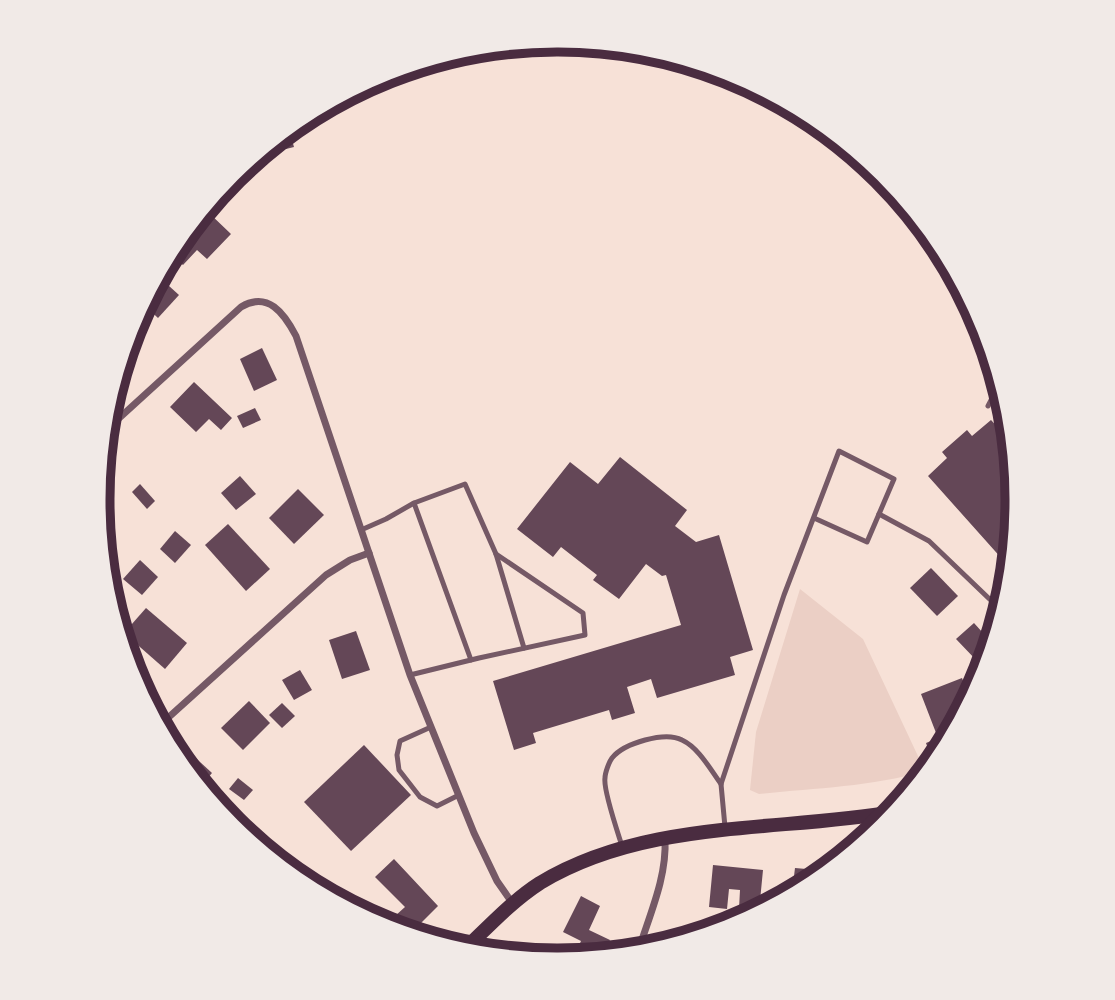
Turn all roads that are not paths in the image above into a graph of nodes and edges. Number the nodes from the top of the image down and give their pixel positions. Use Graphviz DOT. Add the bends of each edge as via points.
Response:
graph roads {
  1 [pos="993,397"];
  2 [pos="988,406"];
  3 [pos="118,418"];
  4 [pos="414,503"];
  5 [pos="879,513"];
  6 [pos="814,518"];
  7 [pos="361,530"];
  8 [pos="369,553"];
  9 [pos="496,554"];
  10 [pos="993,602"];
  11 [pos="524,648"];
  12 [pos="471,660"];
  13 [pos="410,675"];
  14 [pos="167,719"];
  15 [pos="432,727"];
  16 [pos="721,784"];
  17 [pos="459,795"];
  18 [pos="875,814"];
  19 [pos="726,831"];
  20 [pos="665,839"];
  21 [pos="623,848"];
  22 [pos="513,904"];
  23 [pos="475,940"];
  24 [pos="642,940"];
  1 -- 2 [label="lane"];
  3 -- 7 [label="street" via="241,307 264,301 286,319 296,336"];
  4 -- 7 [label="lane"];
  4 -- 9 [label="lane" via="465,484"];
  4 -- 12 [label="lane"];
  5 -- 6 [label="lane" via="867,542"];
  5 -- 6 [label="lane" via="894,479 839,451"];
  5 -- 10 [label="lane" via="929,541"];
  6 -- 16 [label="lane"];
  7 -- 8 [label="street"];
  8 -- 13 [label="street"];
  8 -- 14 [label="street" via="326,575"];
  9 -- 11 [label="lane"];
  9 -- 11 [label="lane" via="583,613 585,635"];
  11 -- 12 [label="lane"];
  12 -- 13 [label="lane"];
  13 -- 15 [label="street"];
  15 -- 17 [label="street"];
  15 -- 17 [label="lane" via="400,741 399,769 420,797 437,806"];
  16 -- 19 [label="lane"];
  16 -- 21 [label="lane" via="694,748 681,739 651,738 625,748 611,758 604,779"];
  17 -- 22 [label="street" via="492,871"];
  18 -- 19 [label="main road"];
  19 -- 20 [label="main road"];
  20 -- 21 [label="main road"];
  20 -- 24 [label="street" via="663,874"];
  21 -- 22 [label="main road" via="570,868"];
  22 -- 23 [label="main road"];
}
